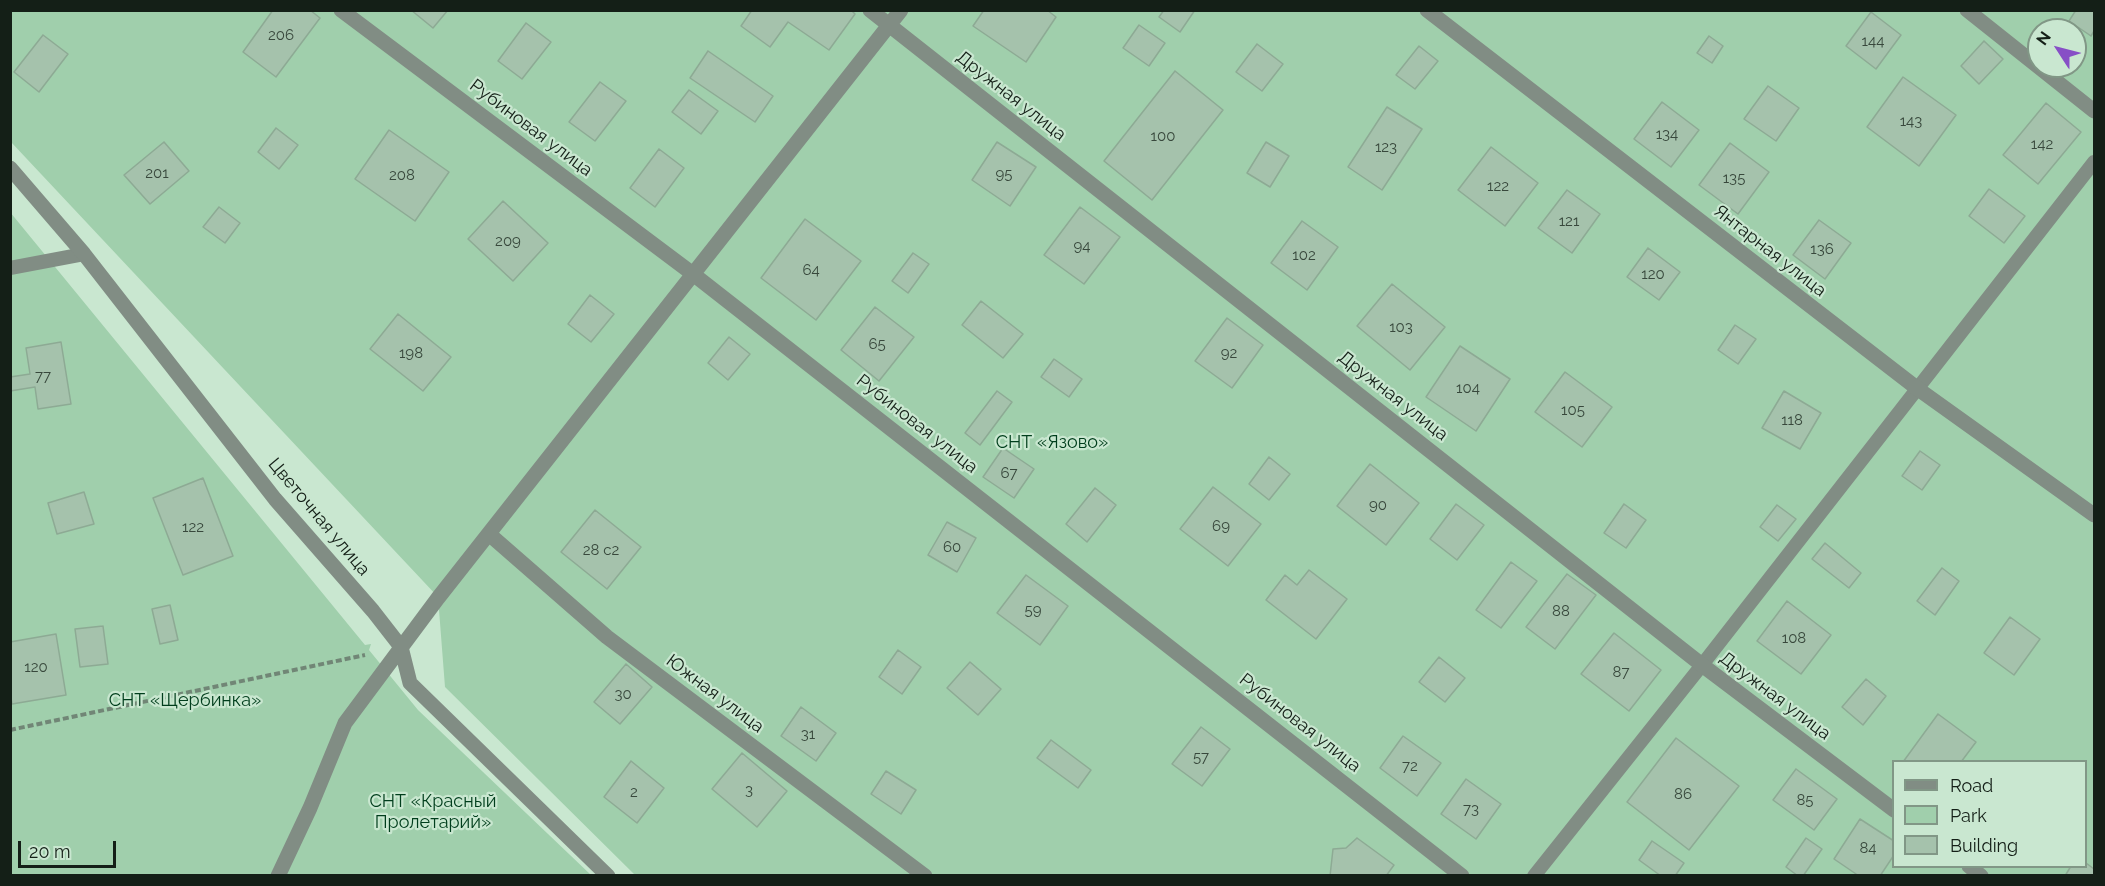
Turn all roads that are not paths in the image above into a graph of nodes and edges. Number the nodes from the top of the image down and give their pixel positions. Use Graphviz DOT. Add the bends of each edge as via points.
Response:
graph roads {
  1 [pos="341,10"];
  2 [pos="870,10"];
  3 [pos="901,10"];
  4 [pos="1427,10"];
  5 [pos="1967,10"];
  6 [pos="889,25"];
  7 [pos="2094,111"];
  8 [pos="2094,162"];
  9 [pos="10,168"];
  10 [pos="84,254"];
  11 [pos="10,268"];
  12 [pos="693,274"];
  13 [pos="1918,389"];
  14 [pos="2094,515"];
  15 [pos="489,534"];
  16 [pos="401,647"];
  17 [pos="1702,665"];
  18 [pos="1892,809"];
  19 [pos="278,876"];
  20 [pos="608,876"];
  21 [pos="925,876"];
  22 [pos="1462,876"];
  23 [pos="1534,876"];
  1 -- 12 [label="street, Рубиновая улица"];
  2 -- 6 [label="street, Дружная улица"];
  3 -- 6 [label="street"];
  4 -- 13 [label="street, Янтарная улица"];
  5 -- 7 [label="street"];
  6 -- 12 [label="street"];
  6 -- 17 [label="street, Дружная улица"];
  8 -- 13 [label="lane"];
  9 -- 10 [label="street, Цветочная улица"];
  10 -- 11 [label="lane"];
  10 -- 16 [label="street, Цветочная улица" via="275,499"];
  12 -- 15 [label="street"];
  12 -- 22 [label="street, Рубиновая улица"];
  13 -- 14 [label="street, Янтарная улица"];
  13 -- 17 [label="lane"];
  15 -- 16 [label="street"];
  15 -- 21 [label="street, Южная улица" via="607,637"];
  16 -- 19 [label="street" via="345,723"];
  16 -- 20 [label="street, Цветочная улица" via="410,683"];
  17 -- 18 [label="street, Дружная улица"];
  17 -- 23 [label="lane"];
}
